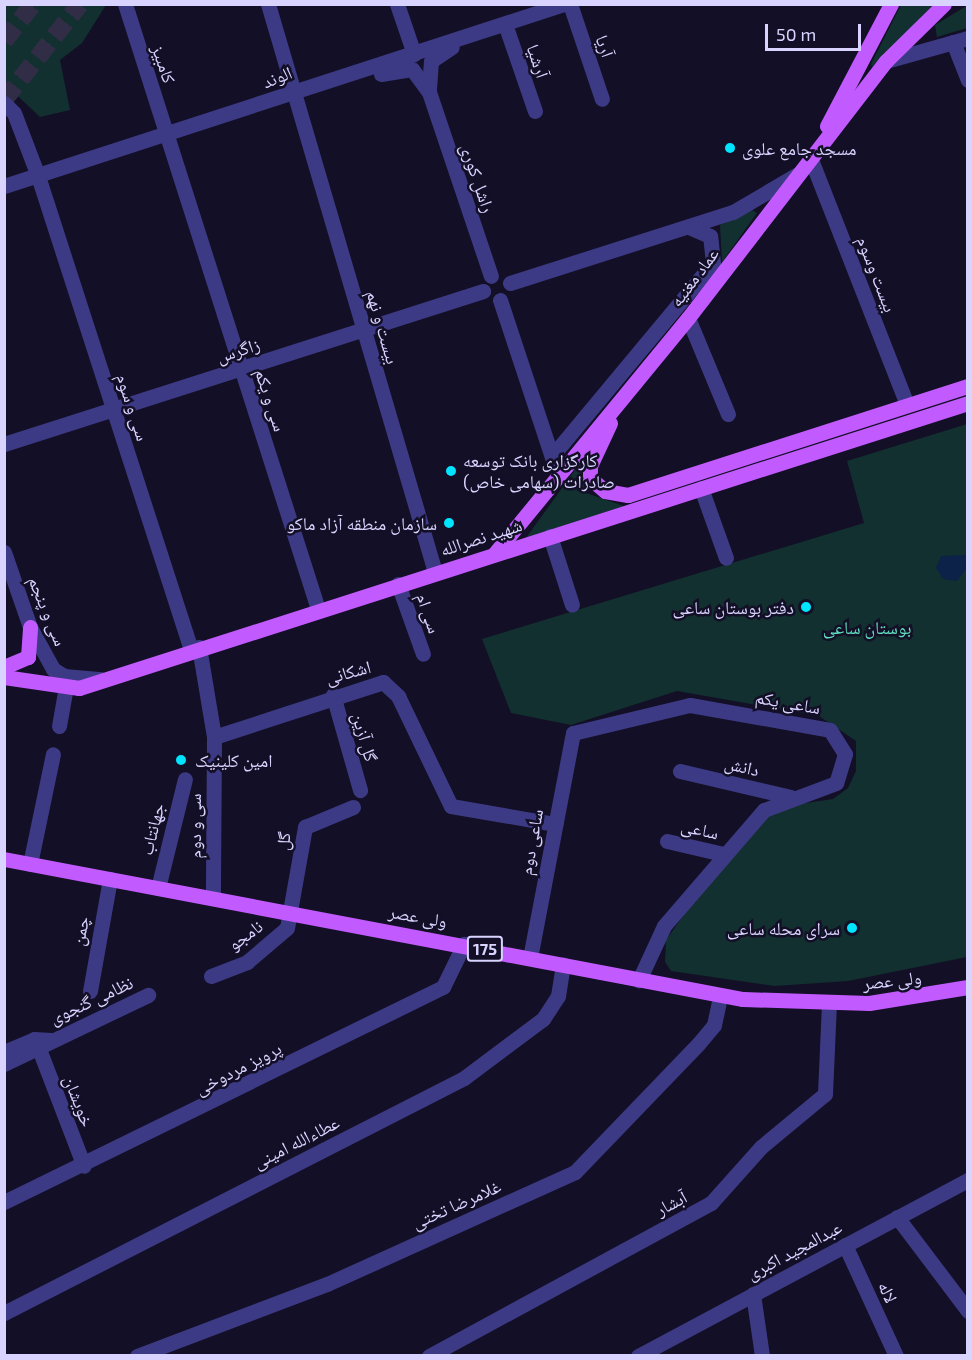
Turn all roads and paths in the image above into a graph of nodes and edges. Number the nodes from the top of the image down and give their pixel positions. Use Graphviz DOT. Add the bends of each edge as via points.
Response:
graph roads {
  1 [pos="125,4"];
  2 [pos="268,4"];
  3 [pos="398,4"];
  4 [pos="564,4"];
  5 [pos="570,4"];
  6 [pos="944,4"];
  7 [pos="888,7"];
  8 [pos="505,24"];
  9 [pos="469,35"];
  10 [pos="960,40"];
  11 [pos="414,54"];
  12 [pos="886,61"];
  13 [pos="968,80"];
  14 [pos="429,92"];
  15 [pos="294,94"];
  16 [pos="602,99"];
  17 [pos="4,104"];
  18 [pos="535,111"];
  19 [pos="166,135"];
  20 [pos="827,135"];
  21 [pos="810,157"];
  22 [pos="796,175"];
  23 [pos="38,176"];
  24 [pos="4,186"];
  25 [pos="691,228"];
  26 [pos="491,276"];
  27 [pos="510,283"];
  28 [pos="705,285"];
  29 [pos="483,291"];
  30 [pos="500,300"];
  31 [pos="688,318"];
  32 [pos="364,330"];
  33 [pos="241,370"];
  34 [pos="968,386"];
  35 [pos="621,401"];
  36 [pos="968,403"];
  37 [pos="907,405"];
  38 [pos="114,411"];
  39 [pos="728,414"];
  40 [pos="913,420"];
  41 [pos="43,435"];
  42 [pos="4,444"];
  43 [pos="4,452"];
  44 [pos="552,456"];
  45 [pos="747,465"];
  46 [pos="559,477"];
  47 [pos="701,488"];
  48 [pos="550,536"];
  49 [pos="4,552"];
  50 [pos="495,553"];
  51 [pos="726,558"];
  52 [pos="435,572"];
  53 [pos="398,584"];
  54 [pos="572,605"];
  55 [pos="318,609"];
  56 [pos="30,627"];
  57 [pos="195,648"];
  58 [pos="423,654"];
  59 [pos="4,667"];
  60 [pos="4,677"];
  61 [pos="101,679"];
  62 [pos="66,688"];
  63 [pos="333,694"];
  64 [pos="59,726"];
  65 [pos="573,733"];
  66 [pos="214,737"];
  67 [pos="53,754"];
  68 [pos="680,771"];
  69 [pos="185,779"];
  70 [pos="360,790"];
  71 [pos="794,798"];
  72 [pos="353,807"];
  73 [pos="555,824"];
  74 [pos="668,841"];
  75 [pos="723,854"];
  76 [pos="4,859"];
  77 [pos="30,864"];
  78 [pos="110,879"];
  79 [pos="158,888"];
  80 [pos="213,898"];
  81 [pos="291,914"];
  82 [pos="464,944"];
  83 [pos="530,958"];
  84 [pos="563,964"];
  85 [pos="211,976"];
  86 [pos="639,980"];
  87 [pos="968,987"];
  88 [pos="90,991"];
  89 [pos="148,995"];
  90 [pos="720,996"];
  91 [pos="829,1004"];
  92 [pos="45,1045"];
  93 [pos="4,1052"];
  94 [pos="4,1064"];
  95 [pos="84,1166"];
  96 [pos="968,1180"];
  97 [pos="4,1202"];
  98 [pos="897,1217"];
  99 [pos="844,1245"];
  100 [pos="753,1294"];
  101 [pos="968,1311"];
  102 [pos="4,1313"];
  103 [pos="137,1356"];
  104 [pos="429,1356"];
  105 [pos="638,1356"];
  106 [pos="762,1356"];
  107 [pos="896,1356"];
  1 -- 19 [label="street, کامبیز"];
  2 -- 15 [label="street, بیست و نهم"];
  3 -- 11 [label="street"];
  4 -- 8 [label="street, الوند"];
  5 -- 16 [label="street, آریا"];
  6 -- 12 [label="main road"];
  7 -- 20 [label="main road, عماد مغنیه" via="828,120"];
  8 -- 9 [label="street, الوند"];
  8 -- 18 [label="street, آرشیا"];
  9 -- 11 [label="street, الوند"];
  9 -- 14 [label="street" via="431,61"];
  10 -- 12 [label="street"];
  10 -- 13 [label="street"];
  11 -- 15 [label="street, الوند"];
  12 -- 20 [label="main road"];
  14 -- 15 [label="street" via="416,72 405,69 309,95"];
  14 -- 26 [label="street, راشل کوری"];
  15 -- 19 [label="street, الوند"];
  15 -- 32 [label="street, بیست و نهم"];
  17 -- 23 [label="street, سی و سوم" via="14,113"];
  19 -- 23 [label="street, الوند"];
  19 -- 33 [label="street, سی و یکم"];
  20 -- 21 [label="main road, عماد مغنیه"];
  21 -- 22 [label="main road, عماد مغنیه"];
  21 -- 37 [label="street, بیست وسوم"];
  22 -- 25 [label="street" via="747,206"];
  22 -- 28 [label="main road, عماد مغنیه"];
  23 -- 24 [label="street, الوند"];
  23 -- 38 [label="street, سی و سوم"];
  25 -- 27 [label="street"];
  25 -- 28 [label="street, عماد مغنیه" via="710,236 716,252"];
  26 -- 27 [label="street"];
  26 -- 29 [label="street"];
  27 -- 30 [label="street"];
  28 -- 31 [label="main road, عماد مغنیه"];
  28 -- 44 [label="street, عماد مغنیه"];
  29 -- 30 [label="street"];
  29 -- 32 [label="street, زاگرس"];
  30 -- 44 [label="street"];
  31 -- 35 [label="main road, عماد مغنیه"];
  31 -- 39 [label="street"];
  32 -- 33 [label="street, زاگرس"];
  32 -- 52 [label="street, بیست و نهم"];
  33 -- 38 [label="street, زاگرس"];
  33 -- 55 [label="street, سی و یکم"];
  34 -- 37 [label="main road, شهید نصرالله"];
  35 -- 45 [label="main road, شهید نصرالله" via="589,473 600,489 628,495"];
  35 -- 46 [label="main road, عماد مغنیه"];
  36 -- 40 [label="main road, شهید نصرالله"];
  37 -- 40 [label="main road"];
  37 -- 45 [label="main road, شهید نصرالله"];
  38 -- 41 [label="street, زاگرس"];
  38 -- 57 [label="street, سی و سوم"];
  40 -- 45 [label="main road, شهید نصرالله"];
  41 -- 42 [label="street, زاگرس"];
  41 -- 43 [label="street"];
  44 -- 46 [label="street"];
  45 -- 47 [label="main road, شهید نصرالله"];
  46 -- 50 [label="main road, عماد مغنیه"];
  47 -- 48 [label="main road, شهید نصرالله"];
  47 -- 51 [label="street"];
  48 -- 50 [label="main road, شهید نصرالله"];
  48 -- 54 [label="street"];
  49 -- 56 [label="street, سی و پنجم"];
  50 -- 52 [label="main road, شهید نصرالله"];
  52 -- 53 [label="main road, شهید نصرالله"];
  53 -- 55 [label="main road, شهید نصرالله"];
  53 -- 58 [label="street, سی ام"];
  55 -- 57 [label="main road, شهید نصرالله"];
  56 -- 59 [label="main road" via="28,657"];
  56 -- 61 [label="street, سی و پنجم" via="58,674"];
  57 -- 61 [label="main road, شهید نصرالله"];
  57 -- 66 [label="street, سی و دوم"];
  60 -- 62 [label="main road, شهید نصرالله"];
  61 -- 62 [label="main road, شهید نصرالله"];
  62 -- 64 [label="street"];
  63 -- 66 [label="street, اشکانی"];
  63 -- 70 [label="street, گل آزین"];
  63 -- 73 [label="street, اشکانی" via="378,682 391,686 448,802 458,809"];
  65 -- 71 [label="street, ساعی یکم" via="690,705 830,730 845,754 836,783"];
  65 -- 73 [label="street, ساعی دوم"];
  66 -- 80 [label="street, سی و دوم"];
  67 -- 77 [label="street"];
  68 -- 71 [label="street, دانش"];
  69 -- 79 [label="street, جهانتاب"];
  71 -- 75 [label="street, ساعی یکم" via="764,810"];
  72 -- 81 [label="street, گل" via="305,827"];
  73 -- 83 [label="street, ساعی دوم"];
  74 -- 75 [label="street, ساعی"];
  75 -- 86 [label="street, ساعی یکم" via="658,934"];
  76 -- 77 [label="main road, ولی عصر / 175"];
  77 -- 78 [label="main road, ولی عصر / 175"];
  78 -- 79 [label="main road, ولی عصر / 175"];
  78 -- 88 [label="street, چمن"];
  79 -- 80 [label="main road, ولی عصر / 175"];
  80 -- 81 [label="main road, ولی عصر / 175"];
  81 -- 82 [label="main road, ولی عصر / 175"];
  81 -- 85 [label="street, نامجو" via="287,928 258,954"];
  82 -- 83 [label="main road, ولی عصر / 175"];
  82 -- 95 [label="street, پرویز مردوخی" via="443,987"];
  83 -- 84 [label="main road, ولی عصر / 175"];
  84 -- 86 [label="main road, ولی عصر / 175"];
  84 -- 102 [label="street, عطاءالله امینی" via="549,1012 464,1078"];
  86 -- 90 [label="main road, ولی عصر / 175"];
  87 -- 91 [label="main road, ولی عصر / 175" via="902,1000"];
  89 -- 92 [label="street, نظامی گنجوی"];
  90 -- 91 [label="main road, ولی عصر / 175"];
  90 -- 103 [label="street, غلامرضا تختی" via="714,1025 575,1172 327,1284"];
  91 -- 104 [label="street, آبشار" via="825,1094 761,1147 711,1203"];
  92 -- 93 [label="street, نظامی گنجوی" via="34,1039"];
  92 -- 94 [label="street, نظامی گنجوی"];
  92 -- 95 [label="street, خویشان"];
  95 -- 97 [label="street, پرویز مردوخی"];
  96 -- 98 [label="street, عبدالمجید اکبری"];
  98 -- 99 [label="street, عبدالمجید اکبری"];
  98 -- 101 [label="street"];
  99 -- 100 [label="street, عبدالمجید اکبری"];
  99 -- 107 [label="street, لاله"];
  100 -- 105 [label="street, عبدالمجید اکبری"];
  100 -- 106 [label="street"];
}
